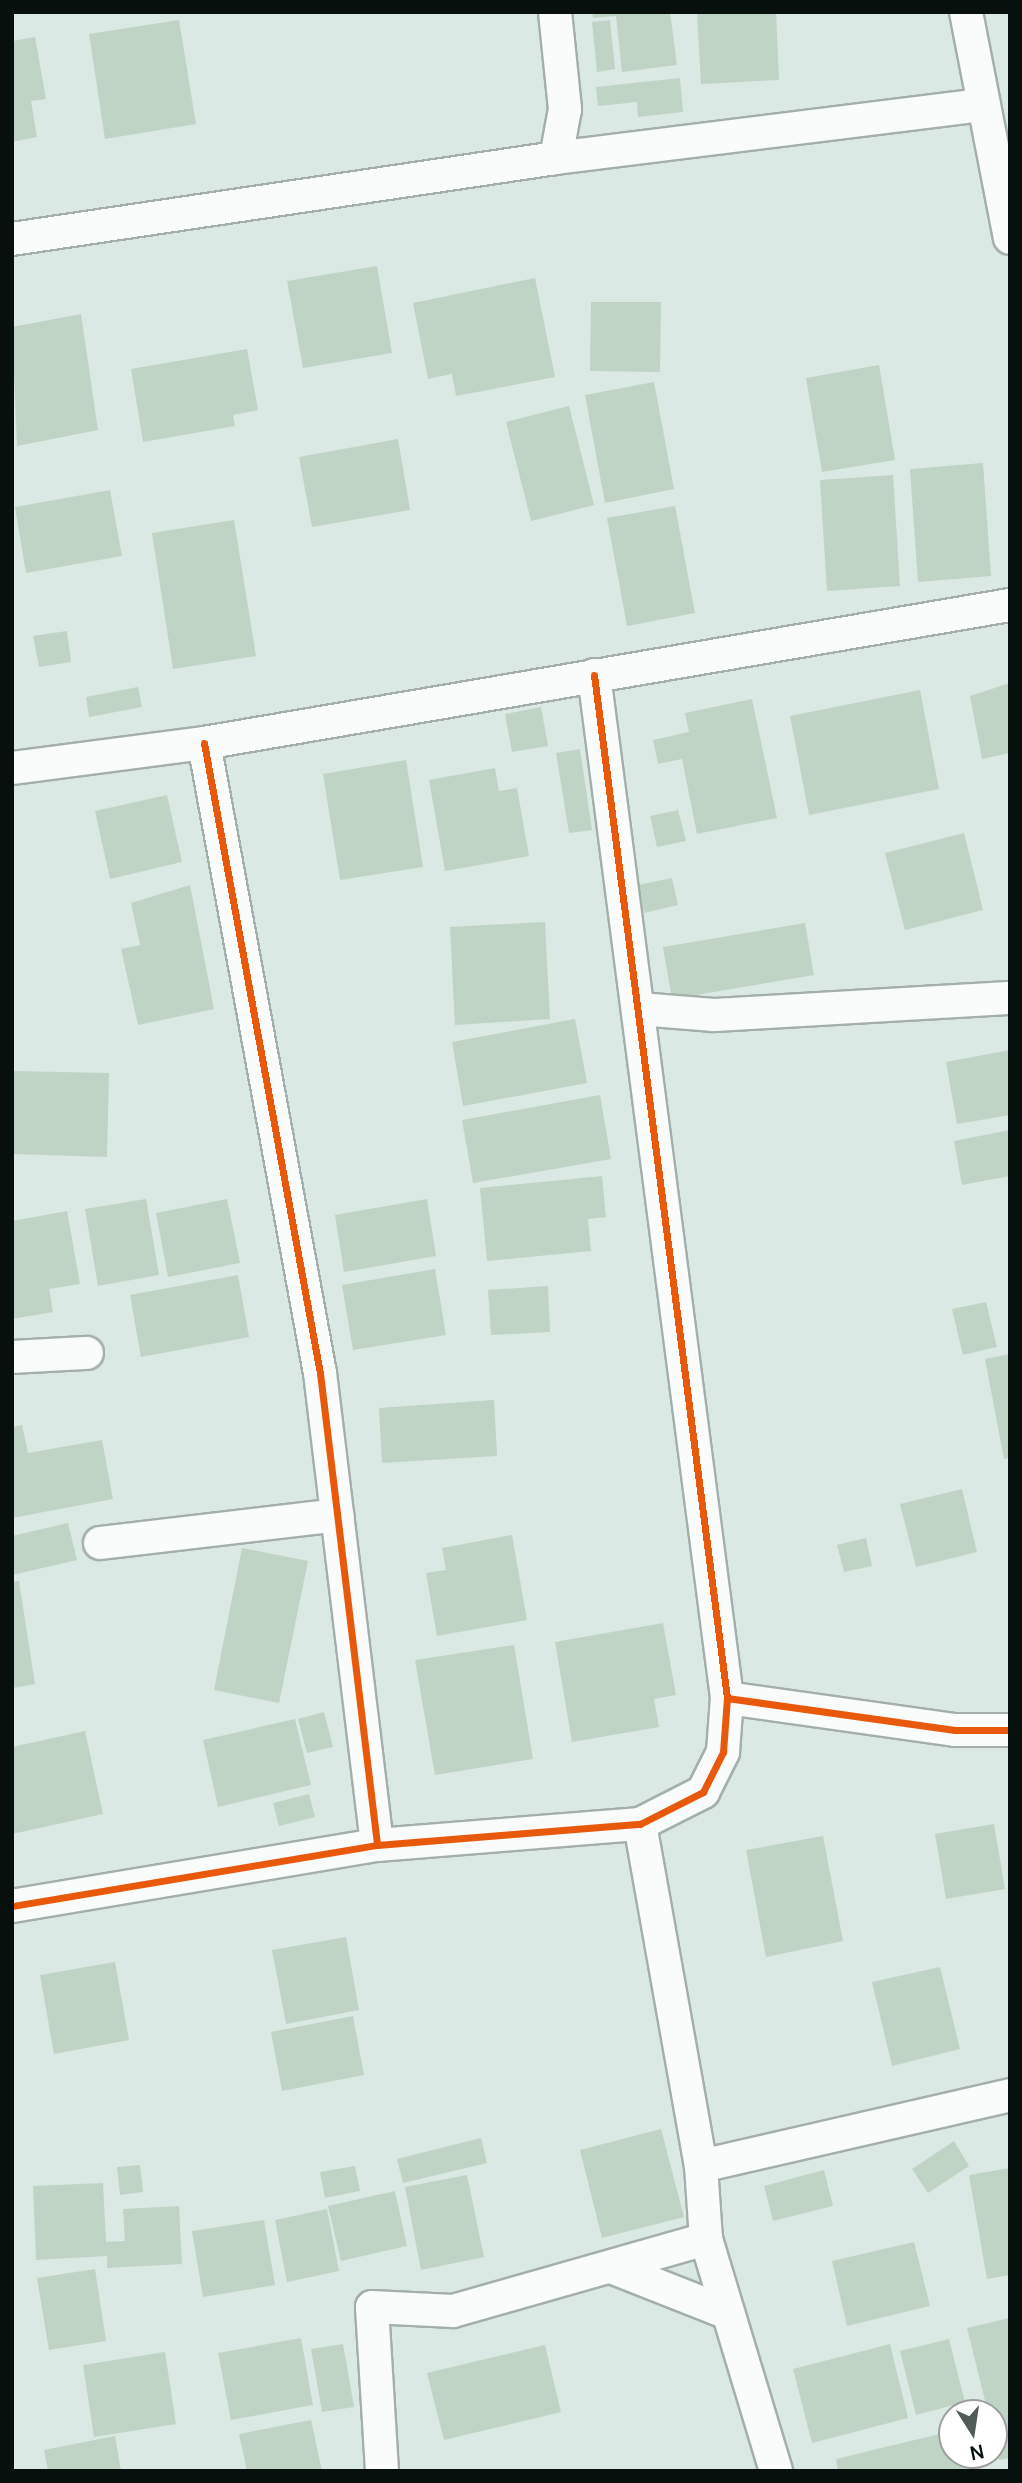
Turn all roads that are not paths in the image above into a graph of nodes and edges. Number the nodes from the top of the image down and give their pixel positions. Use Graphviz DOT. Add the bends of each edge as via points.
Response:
graph roads {
  1 [pos="555,12"];
  2 [pos="966,12"];
  3 [pos="984,105"];
  4 [pos="556,158"];
  5 [pos="1010,238"];
  6 [pos="12,239"];
  7 [pos="1010,605"];
  8 [pos="594,675"];
  9 [pos="204,743"];
  10 [pos="12,768"];
  11 [pos="1010,998"];
  12 [pos="639,1009"];
  13 [pos="87,1353"];
  14 [pos="12,1357"];
  15 [pos="337,1515"];
  16 [pos="100,1543"];
  17 [pos="727,1698"];
  18 [pos="1010,1730"];
  19 [pos="640,1824"];
  20 [pos="377,1845"];
  21 [pos="12,1906"];
  22 [pos="1010,2095"];
  23 [pos="701,2166"];
  24 [pos="706,2239"];
  25 [pos="611,2267"];
  26 [pos="728,2313"];
  27 [pos="382,2471"];
  28 [pos="776,2471"];
  1 -- 4 [label="street" via="565,109"];
  2 -- 3 [label="street"];
  3 -- 4 [label="street"];
  3 -- 5 [label="street"];
  4 -- 6 [label="street"];
  7 -- 8 [label="street"];
  8 -- 9 [label="street"];
  8 -- 12 [label="street"];
  9 -- 10 [label="street"];
  9 -- 15 [label="street" via="320,1373"];
  11 -- 12 [label="street" via="715,1016"];
  12 -- 17 [label="street"];
  13 -- 14 [label="street"];
  15 -- 16 [label="street"];
  15 -- 20 [label="street"];
  17 -- 18 [label="street" via="955,1730"];
  17 -- 19 [label="street" via="723,1752 703,1792"];
  19 -- 20 [label="street"];
  19 -- 23 [label="street"];
  20 -- 21 [label="street"];
  22 -- 23 [label="street"];
  23 -- 24 [label="street"];
  24 -- 25 [label="street"];
  24 -- 26 [label="street"];
  25 -- 26 [label="street"];
  25 -- 27 [label="street" via="453,2311 372,2307"];
  26 -- 28 [label="street"];
}
